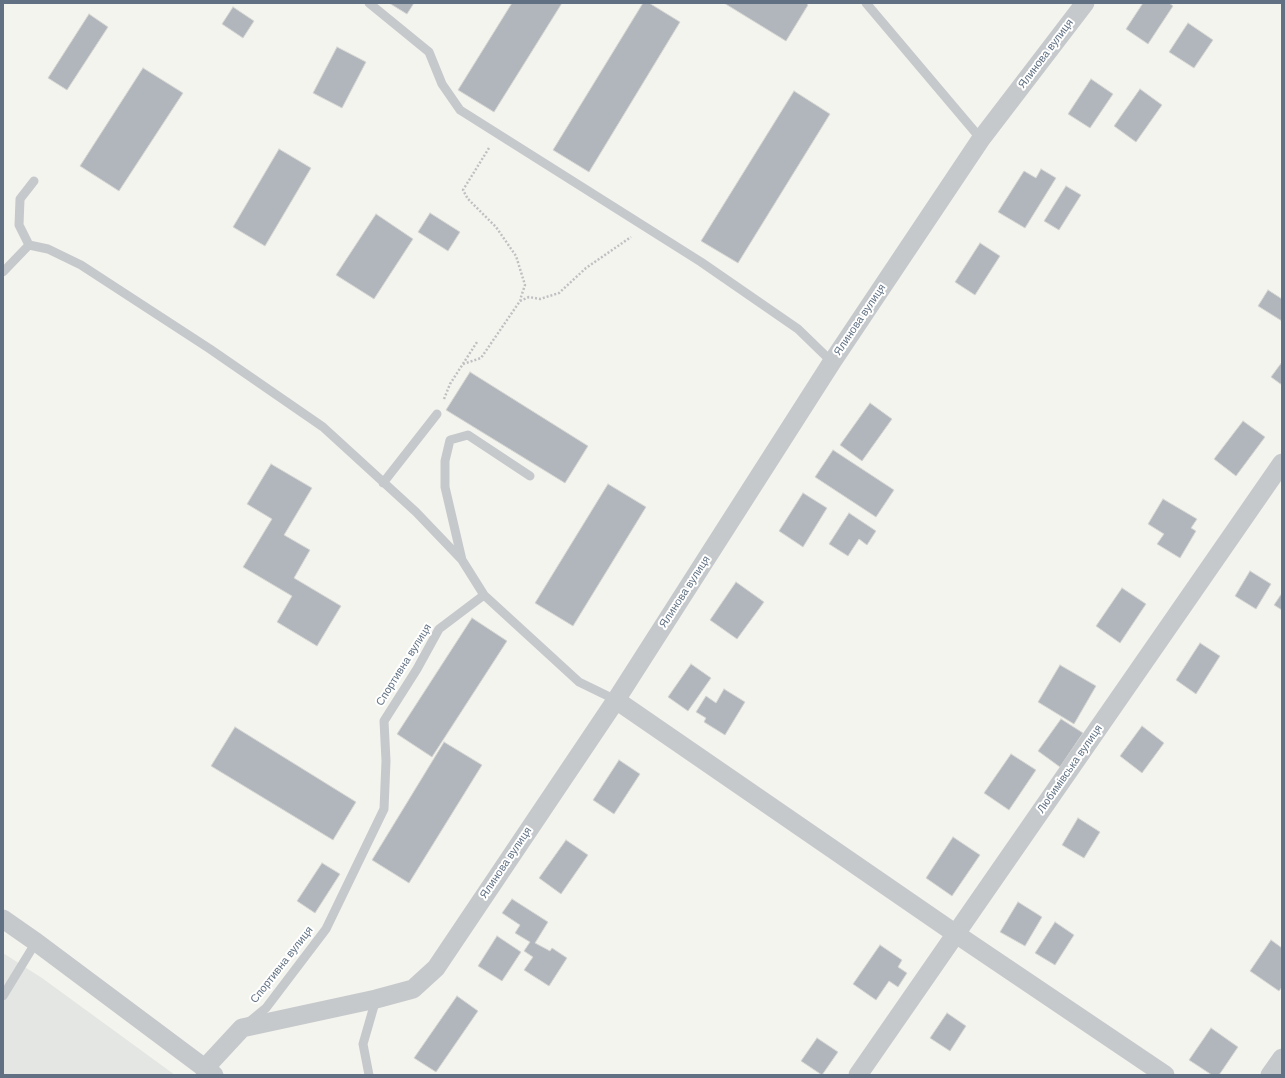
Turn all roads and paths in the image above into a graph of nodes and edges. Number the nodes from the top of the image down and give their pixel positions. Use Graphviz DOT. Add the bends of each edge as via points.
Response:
graph roads {
  1 [pos="369,3"];
  2 [pos="866,3"];
  3 [pos="1085,3"];
  4 [pos="498,134"];
  5 [pos="981,139"];
  6 [pos="34,181"];
  7 [pos="651,230"];
  8 [pos="29,245"];
  9 [pos="3,272"];
  10 [pos="520,301"];
  11 [pos="477,342"];
  12 [pos="832,362"];
  13 [pos="463,364"];
  14 [pos="437,414"];
  15 [pos="1282,463"];
  16 [pos="530,476"];
  17 [pos="383,483"];
  18 [pos="462,560"];
  19 [pos="484,595"];
  20 [pos="616,700"];
  21 [pos="3,919"];
  22 [pos="956,934"];
  23 [pos="36,942"];
  24 [pos="3,996"];
  25 [pos="376,998"];
  26 [pos="242,1028"];
  27 [pos="1282,1058"];
  28 [pos="209,1072"];
  29 [pos="369,1075"];
  30 [pos="858,1075"];
  31 [pos="1165,1075"];
  32 [pos="1270,1075"];
  1 -- 4 [label="lane" via="429,52 442,84 460,110"];
  2 -- 5 [label="lane"];
  3 -- 5 [label="street, Ялинова вулиця"];
  4 -- 7 [label="lane"];
  4 -- 10 [label="path" via="463,190 468,199 496,227 516,256 525,285"];
  5 -- 12 [label="street, Ялинова вулиця"];
  6 -- 8 [label="lane" via="20,199 19,225"];
  7 -- 10 [label="path" via="632,236 586,268 559,293 540,299 529,298"];
  7 -- 12 [label="lane" via="798,329"];
  8 -- 9 [label="lane"];
  8 -- 17 [label="lane" via="48,249 81,265 210,349 323,427"];
  10 -- 13 [label="path" via="481,358"];
  11 -- 13 [label="path"];
  12 -- 20 [label="street, Ялинова вулиця"];
  13 -- 14 [label="path" via="450,384"];
  14 -- 17 [label="lane"];
  15 -- 22 [label="street, Любимівська вулиця"];
  16 -- 18 [label="lane" via="468,435 450,440 445,461 445,486"];
  17 -- 18 [label="lane" via="416,512"];
  18 -- 19 [label="lane"];
  19 -- 20 [label="lane" via="579,682"];
  19 -- 26 [label="lane, Спортивна вулиця" via="439,629 384,721 384,809 326,929 266,1008"];
  20 -- 22 [label="street"];
  20 -- 25 [label="street, Ялинова вулиця" via="436,968 413,989"];
  21 -- 23 [label="street"];
  22 -- 30 [label="street, Любимівська вулиця"];
  22 -- 31 [label="street"];
  23 -- 24 [label="lane"];
  23 -- 28 [label="street"];
  25 -- 26 [label="street, Ялинова вулиця"];
  25 -- 29 [label="lane" via="363,1044"];
  26 -- 28 [label="street"];
  27 -- 32 [label="street"];
}
